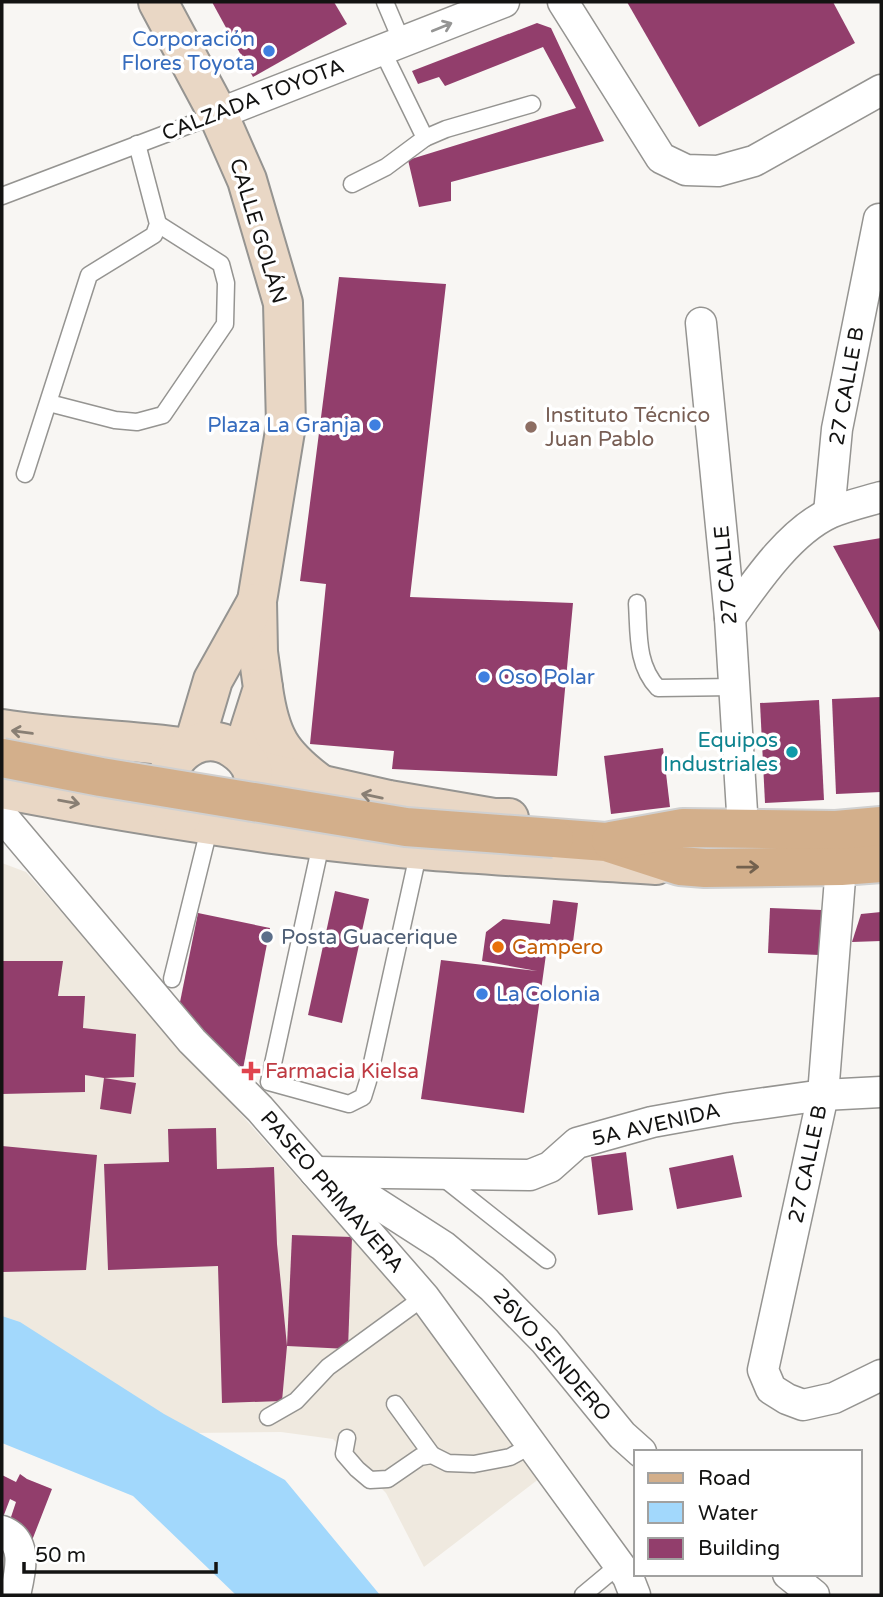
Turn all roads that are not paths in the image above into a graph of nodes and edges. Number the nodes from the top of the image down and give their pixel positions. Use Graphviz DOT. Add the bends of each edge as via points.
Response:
graph roads {
  1 [pos="158,2"];
  2 [pos="385,2"];
  3 [pos="504,2"];
  4 [pos="563,2"];
  5 [pos="392,46"];
  6 [pos="881,90"];
  7 [pos="532,104"];
  8 [pos="218,114"];
  9 [pos="425,138"];
  10 [pos="136,144"];
  11 [pos="352,184"];
  12 [pos="2,196"];
  13 [pos="879,219"];
  14 [pos="158,223"];
  15 [pos="701,323"];
  16 [pos="49,403"];
  17 [pos="25,474"];
  18 [pos="881,497"];
  19 [pos="829,513"];
  20 [pos="257,601"];
  21 [pos="637,603"];
  22 [pos="730,618"];
  23 [pos="213,680"];
  24 [pos="735,687"];
  25 [pos="263,688"];
  26 [pos="2,729"];
  27 [pos="131,742"];
  28 [pos="191,746"];
  29 [pos="2,758"];
  30 [pos="247,762"];
  31 [pos="320,784"];
  32 [pos="2,789"];
  33 [pos="2,811"];
  34 [pos="2,818"];
  35 [pos="209,825"];
  36 [pos="881,826"];
  37 [pos="683,828"];
  38 [pos="743,828"];
  39 [pos="322,839"];
  40 [pos="606,842"];
  41 [pos="419,849"];
  42 [pos="881,863"];
  43 [pos="680,866"];
  44 [pos="841,866"];
  45 [pos="172,979"];
  46 [pos="881,1092"];
  47 [pos="823,1095"];
  48 [pos="264,1096"];
  49 [pos="316,1172"];
  50 [pos="437,1174"];
  51 [pos="361,1194"];
  52 [pos="547,1260"];
  53 [pos="424,1297"];
  54 [pos="881,1375"];
  55 [pos="396,1404"];
  56 [pos="268,1417"];
  57 [pos="347,1438"];
  58 [pos="532,1445"];
  59 [pos="639,1450"];
  60 [pos="432,1455"];
  61 [pos="2,1531"];
  62 [pos="619,1564"];
  63 [pos="790,1576"];
  64 [pos="15,1595"];
  65 [pos="583,1595"];
  66 [pos="635,1595"];
  67 [pos="814,1595"];
  1 -- 8 [label="main road, CALLE GOLÁN"];
  2 -- 5 [label="lane"];
  5 -- 3 [label="street, CALZADA TOYOTA, one-way"];
  4 -- 6 [label="street" via="661,158 686,170 718,171 754,161"];
  5 -- 8 [label="street, CALZADA TOYOTA"];
  5 -- 9 [label="lane"];
  7 -- 9 [label="lane"];
  8 -- 10 [label="lane, CALZADA TOYOTA"];
  8 -- 20 [label="main road, CALLE GOLÁN" via="247,180 282,303 286,425"];
  9 -- 11 [label="lane" via="386,167"];
  10 -- 12 [label="lane, CALZADA TOYOTA"];
  10 -- 14 [label="lane"];
  13 -- 19 [label="street, 27 CALLE B" via="837,429"];
  14 -- 16 [label="lane" via="154,235 89,275"];
  14 -- 16 [label="lane" via="221,264 226,283 225,324 163,415 137,422 115,420"];
  15 -- 22 [label="street, 27 CALLE"];
  16 -- 17 [label="lane"];
  18 -- 19 [label="street"];
  19 -- 22 [label="street" via="773,560"];
  20 -- 23 [label="main road, CALLE GOLÁN"];
  20 -- 25 [label="main road, CALLE GOLÁN"];
  21 -- 24 [label="lane" via="641,657 648,678 658,688"];
  22 -- 24 [label="street, 27 CALLE"];
  23 -- 27 [label="main road" via="190,706"];
  23 -- 28 [label="main road, CALLE GOLÁN"];
  24 -- 38 [label="street, 27 CALLE"];
  25 -- 30 [label="main road, CALLE GOLÁN"];
  25 -- 31 [label="main road" via="267,717 279,744 296,766"];
  27 -- 26 [label="main road, one-way"];
  27 -- 28 [label="main road"];
  28 -- 30 [label="main road" via="211,741 227,744"];
  28 -- 35 [label="main road" via="174,760 167,777 167,796 175,812"];
  29 -- 40 [label="main road, bridge" via="406,827"];
  30 -- 31 [label="main road"];
  30 -- 35 [label="main road" via="255,786 251,803 241,817"];
  37 -- 31 [label="main road, one-way" via="494,818"];
  32 -- 35 [label="main road, one-way"];
  33 -- 34 [label="street, PASEO PRIMAVERA"];
  34 -- 48 [label="street, PASEO PRIMAVERA" via="192,1041"];
  35 -- 39 [label="main road"];
  35 -- 45 [label="lane"];
  36 -- 38 [label="main road"];
  37 -- 38 [label="main road"];
  37 -- 40 [label="main road"];
  39 -- 41 [label="main road"];
  39 -- 48 [label="lane"];
  40 -- 43 [label="main road"];
  41 -- 43 [label="main road"];
  41 -- 48 [label="lane" via="363,1097 349,1104"];
  42 -- 44 [label="main road"];
  43 -- 44 [label="main road, one-way"];
  44 -- 47 [label="street, 27 CALLE B"];
  46 -- 47 [label="street, 5A AVENIDA"];
  47 -- 50 [label="street, 5A AVENIDA" via="652,1122 577,1143 550,1167 530,1175"];
  47 -- 54 [label="street, 27 CALLE B" via="763,1370 771,1389 803,1405 834,1398"];
  48 -- 49 [label="street, PASEO PRIMAVERA"];
  49 -- 51 [label="street, PASEO PRIMAVERA"];
  49 -- 51 [label="street, 5A AVENIDA"];
  50 -- 51 [label="street, 5A AVENIDA"];
  50 -- 52 [label="lane"];
  51 -- 53 [label="street, PASEO PRIMAVERA"];
  51 -- 59 [label="street, 26VO SENDERO" via="443,1245 492,1287"];
  53 -- 56 [label="lane" via="328,1367 296,1401"];
  53 -- 58 [label="street, PASEO PRIMAVERA"];
  55 -- 60 [label="lane"];
  57 -- 60 [label="lane" via="344,1454 370,1480 388,1479 420,1457"];
  58 -- 60 [label="lane" via="510,1457 474,1464 448,1463"];
  58 -- 62 [label="street, PASEO PRIMAVERA"];
  61 -- 64 [label="street" via="19,1547 22,1568"];
  62 -- 65 [label="lane"];
  62 -- 66 [label="street, PASEO PRIMAVERA"];
  63 -- 67 [label="street"];
}
